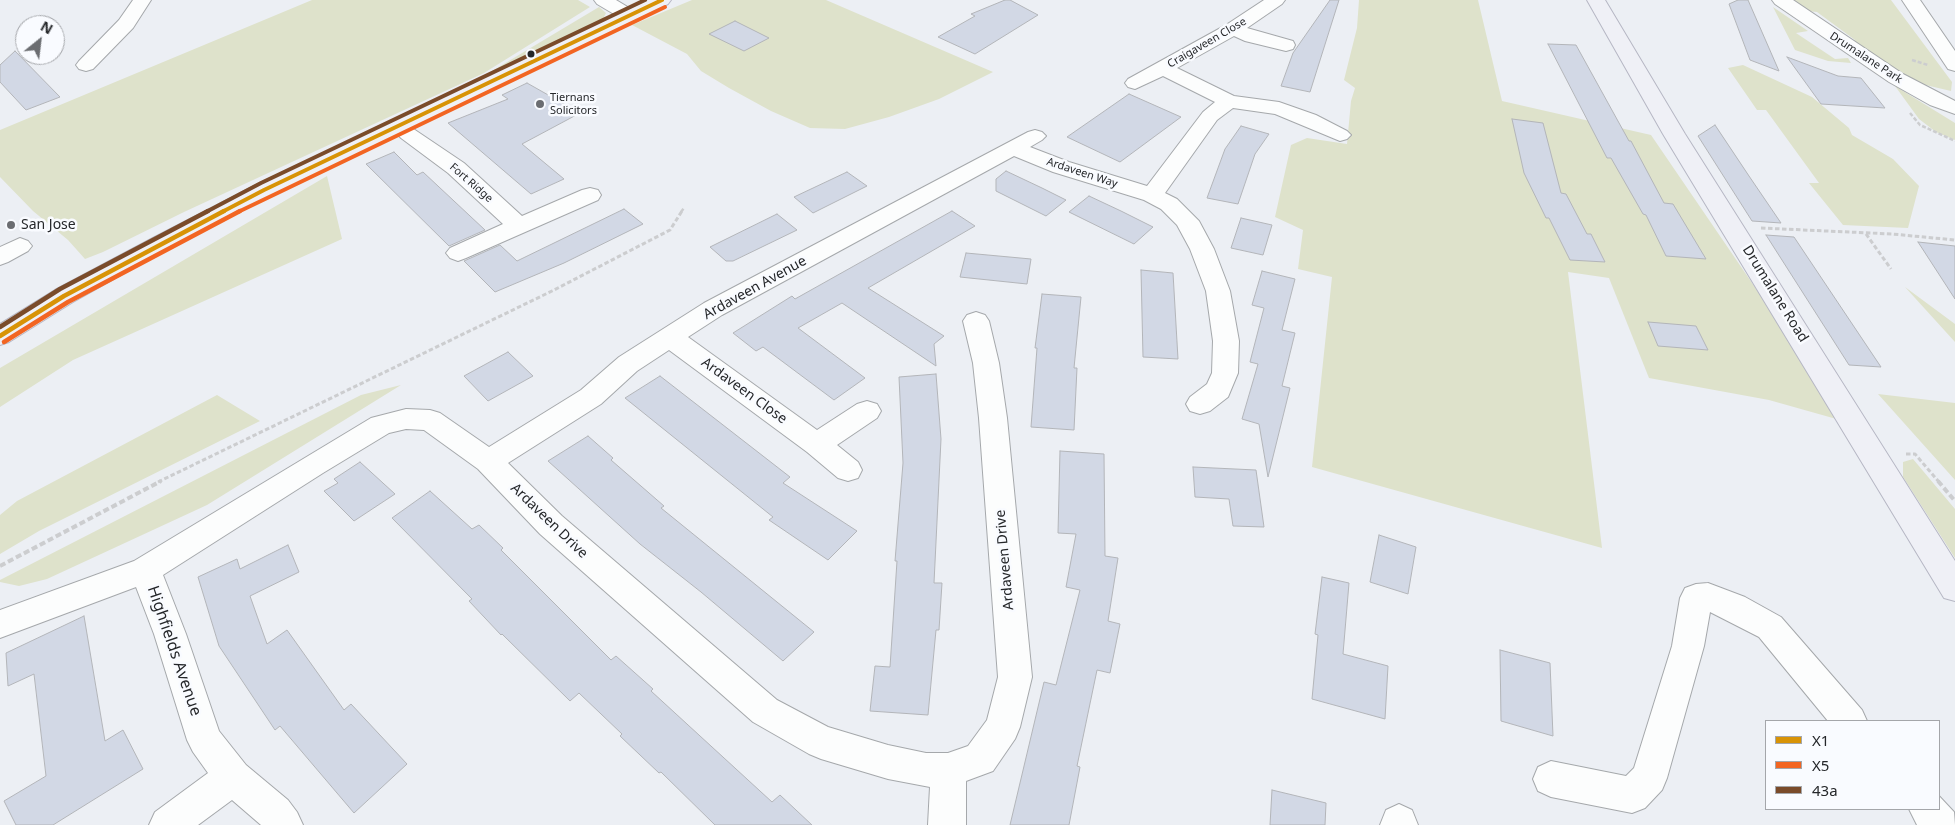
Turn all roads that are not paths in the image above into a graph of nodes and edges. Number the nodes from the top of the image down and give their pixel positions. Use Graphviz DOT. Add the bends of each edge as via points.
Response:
graph roads {
  1 [pos="142,0"];
  2 [pos="603,0"];
  3 [pos="662,0"];
  4 [pos="1276,0"];
  5 [pos="1596,0"];
  6 [pos="1781,0"];
  7 [pos="1911,0"];
  8 [pos="630,16"];
  9 [pos="1233,29"];
  10 [pos="1286,45"];
  11 [pos="86,65"];
  12 [pos="1955,65"];
  13 [pos="1163,68"];
  14 [pos="1136,83"];
  15 [pos="1229,101"];
  16 [pos="1955,108"];
  17 [pos="399,125"];
  18 [pos="1340,135"];
  19 [pos="1035,136"];
  20 [pos="1013,148"];
  21 [pos="590,195"];
  22 [pos="1152,195"];
  23 [pos="519,226"];
  24 [pos="458,253"];
  25 [pos="976,321"];
  26 [pos="0,336"];
  27 [pos="670,337"];
  28 [pos="1200,404"];
  29 [pos="867,411"];
  30 [pos="817,444"];
  31 [pos="488,461"];
  32 [pos="848,470"];
  33 [pos="145,570"];
  34 [pos="1955,588"];
  35 [pos="0,624"];
  36 [pos="1849,720"];
  37 [pos="948,770"];
  38 [pos="233,777"];
  39 [pos="1551,779"];
  40 [pos="1927,810"];
  41 [pos="168,825"];
  42 [pos="284,825"];
  43 [pos="947,825"];
  44 [pos="1941,825"];
  1 -- 11 [label="street" via="126,24"];
  2 -- 8 [label="street"];
  3 -- 8 [label="main road"];
  4 -- 9 [label="street, Craigaveen Close"];
  5 -- 34 [label="main road, Drumalane Road" via="1674,134"];
  6 -- 16 [label="street, Drumalane Park" via="1896,78"];
  7 -- 12 [label="street"];
  8 -- 17 [label="main road"];
  9 -- 10 [label="street"];
  9 -- 13 [label="street, Craigaveen Close"];
  13 -- 14 [label="street, Craigaveen Close"];
  13 -- 15 [label="street, Craigaveen Close"];
  15 -- 18 [label="street, Craigaveen Close" via="1280,108"];
  15 -- 22 [label="street" via="1210,116 1190,140 1176,165"];
  17 -- 23 [label="street, Fort Ridge" via="456,168"];
  17 -- 26 [label="main road" via="161,243 64,296"];
  19 -- 20 [label="street, Ardaveen Avenue"];
  20 -- 22 [label="street, Ardaveen Way" via="1061,167"];
  20 -- 27 [label="street, Ardaveen Avenue" via="714,309"];
  21 -- 23 [label="street"];
  22 -- 28 [label="street" via="1169,204 1187,221 1218,291 1226,340 1226,374 1218,390"];
  23 -- 24 [label="street"];
  25 -- 37 [label="street, Ardaveen Drive" via="986,362 993,418 1014,677 1003,727 980,759"];
  27 -- 30 [label="street, Ardaveen Close"];
  27 -- 31 [label="street, Ardaveen Avenue" via="628,364 591,398"];
  29 -- 30 [label="street"];
  30 -- 32 [label="street, Ardaveen Close"];
  31 -- 33 [label="street, Ardaveen Drive" via="430,420 406,418 381,425"];
  31 -- 37 [label="street, Ardaveen Drive" via="551,525 765,711 821,742 888,762 926,770"];
  33 -- 35 [label="street, Highfields Avenue"];
  33 -- 38 [label="street, Highfields Avenue" via="170,634 204,740"];
  36 -- 39 [label="street" via="1770,627 1734,607 1708,597 1696,598 1688,646 1649,778 1632,794"];
  37 -- 43 [label="street"];
  38 -- 41 [label="street"];
  38 -- 42 [label="street, Highfields Avenue" via="275,813"];
  40 -- 44 [label="street"];
}
